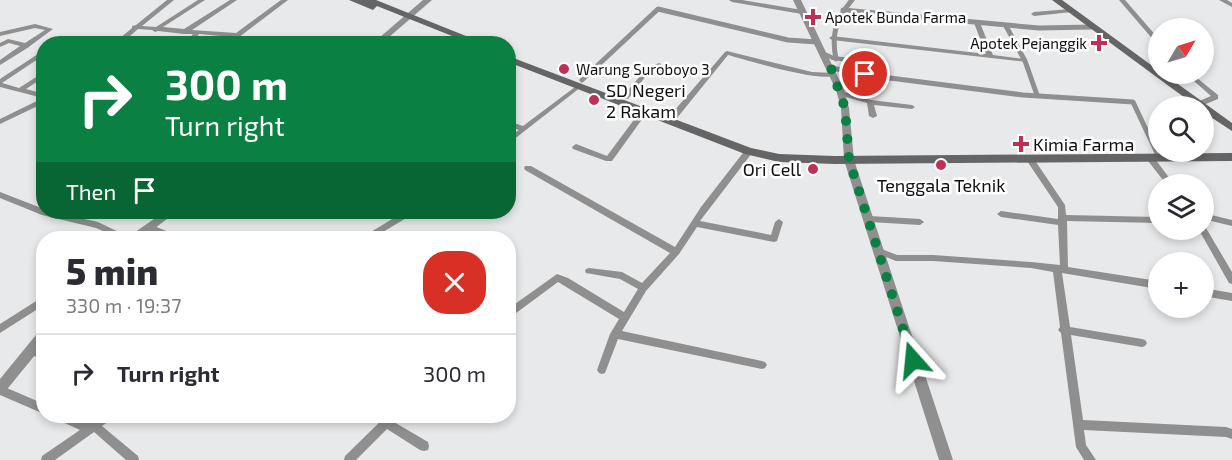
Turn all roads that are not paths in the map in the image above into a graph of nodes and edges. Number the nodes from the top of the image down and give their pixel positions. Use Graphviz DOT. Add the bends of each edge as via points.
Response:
graph roads {
  1 [pos="171,0"];
  2 [pos="202,0"];
  3 [pos="234,0"];
  4 [pos="274,0"];
  5 [pos="353,0"];
  6 [pos="368,0"];
  7 [pos="428,0"];
  8 [pos="732,0"];
  9 [pos="797,0"];
  10 [pos="852,0"];
  11 [pos="1056,0"];
  12 [pos="1122,0"];
  13 [pos="1222,0"];
  14 [pos="284,1"];
  15 [pos="1232,5"];
  16 [pos="843,10"];
  17 [pos="1070,10"];
  18 [pos="802,12"];
  19 [pos="1034,14"];
  20 [pos="407,18"];
  21 [pos="977,23"];
  22 [pos="1006,26"];
  23 [pos="134,27"];
  24 [pos="1093,27"];
  25 [pos="154,30"];
  26 [pos="1148,30"];
  27 [pos="183,32"];
  28 [pos="197,33"];
  29 [pos="0,34"];
  30 [pos="235,35"];
  31 [pos="40,36"];
  32 [pos="124,36"];
  33 [pos="194,36"];
  34 [pos="386,36"];
  35 [pos="449,36"];
  36 [pos="459,36"];
  37 [pos="832,38"];
  38 [pos="36,39"];
  39 [pos="817,42"];
  40 [pos="0,45"];
  41 [pos="27,45"];
  42 [pos="516,56"];
  43 [pos="990,57"];
  44 [pos="36,58"];
  45 [pos="1025,61"];
  46 [pos="866,62"];
  47 [pos="0,63"];
  48 [pos="516,63"];
  49 [pos="659,65"];
  50 [pos="833,67"];
  51 [pos="36,79"];
  52 [pos="580,83"];
  53 [pos="0,84"];
  54 [pos="1201,84"];
  55 [pos="20,90"];
  56 [pos="841,93"];
  57 [pos="36,94"];
  58 [pos="1037,95"];
  59 [pos="1188,96"];
  60 [pos="626,97"];
  61 [pos="1214,99"];
  62 [pos="36,100"];
  63 [pos="870,102"];
  64 [pos="912,107"];
  65 [pos="644,111"];
  66 [pos="1214,115"];
  67 [pos="873,116"];
  68 [pos="672,118"];
  69 [pos="0,122"];
  70 [pos="516,126"];
  71 [pos="1232,128"];
  72 [pos="524,129"];
  73 [pos="516,136"];
  74 [pos="1148,142"];
  75 [pos="576,147"];
  76 [pos="749,151"];
  77 [pos="1214,154"];
  78 [pos="1232,154"];
  79 [pos="1148,155"];
  80 [pos="1148,155"];
  81 [pos="849,157"];
  82 [pos="1029,158"];
  83 [pos="528,168"];
  84 [pos="1,196"];
  85 [pos="36,210"];
  86 [pos="1001,214"];
  87 [pos="72,219"];
  88 [pos="161,219"];
  89 [pos="398,219"];
  90 [pos="870,219"];
  91 [pos="1214,219"];
  92 [pos="1064,220"];
  93 [pos="1148,220"];
  94 [pos="779,222"];
  95 [pos="920,222"];
  96 [pos="694,223"];
  97 [pos="1232,224"];
  98 [pos="150,227"];
  99 [pos="110,231"];
  100 [pos="145,231"];
  101 [pos="159,231"];
  102 [pos="379,231"];
  103 [pos="1209,240"];
  104 [pos="879,251"];
  105 [pos="676,252"];
  106 [pos="1060,268"];
  107 [pos="590,271"];
  108 [pos="1232,280"];
  109 [pos="1148,283"];
  110 [pos="643,288"];
  111 [pos="1214,294"];
  112 [pos="1232,297"];
  113 [pos="36,305"];
  114 [pos="516,309"];
  115 [pos="624,317"];
  116 [pos="0,329"];
  117 [pos="1063,330"];
  118 [pos="615,334"];
  119 [pos="1142,343"];
  120 [pos="36,344"];
  121 [pos="30,351"];
  122 [pos="36,353"];
  123 [pos="762,365"];
  124 [pos="602,370"];
  125 [pos="0,390"];
  126 [pos="36,406"];
  127 [pos="80,423"];
  128 [pos="98,423"];
  129 [pos="386,423"];
  130 [pos="395,423"];
  131 [pos="1079,425"];
  132 [pos="92,427"];
  133 [pos="1232,434"];
  134 [pos="424,446"];
  135 [pos="46,460"];
  136 [pos="134,460"];
  137 [pos="349,460"];
  138 [pos="946,460"];
  139 [pos="1091,460"];
  1 -- 23 [label="street"];
  2 -- 25 [label="street"];
  3 -- 27 [label="street"];
  4 -- 14 [label="street"];
  5 -- 20 [label="main road"];
  6 -- 20 [label="main road"];
  7 -- 20 [label="street"];
  8 -- 18 [label="street"];
  9 -- 18 [label="street"];
  10 -- 16 [label="street"];
  11 -- 17 [label="main road"];
  12 -- 26 [label="street"];
  13 -- 15 [label="street"];
  14 -- 30 [label="street"];
  16 -- 21 [label="street"];
  16 -- 37 [label="street"];
  17 -- 19 [label="street"];
  17 -- 24 [label="main road"];
  18 -- 39 [label="street"];
  20 -- 34 [label="street"];
  20 -- 35 [label="main road"];
  20 -- 36 [label="main road"];
  21 -- 22 [label="street"];
  21 -- 43 [label="street"];
  22 -- 24 [label="street"];
  22 -- 45 [label="street"];
  23 -- 25 [label="street"];
  23 -- 32 [label="street"];
  24 -- 59 [label="main road"];
  25 -- 27 [label="street"];
  27 -- 28 [label="street"];
  28 -- 30 [label="street"];
  28 -- 33 [label="street"];
  29 -- 31 [label="street" via="35,26 50,29"];
  37 -- 43 [label="street"];
  37 -- 50 [label="street"];
  38 -- 41 [label="street"];
  39 -- 50 [label="street"];
  39 -- 52 [label="street" via="788,40 658,9"];
  40 -- 41 [label="street" via="8,40"];
  41 -- 47 [label="street"];
  42 -- 52 [label="main road"];
  43 -- 45 [label="street"];
  44 -- 53 [label="street"];
  45 -- 58 [label="street"];
  46 -- 50 [label="street"];
  48 -- 52 [label="main road"];
  49 -- 60 [label="street" via="648,70"];
  50 -- 56 [label="street"];
  50 -- 58 [label="street"];
  50 -- 68 [label="street" via="812,74 727,53"];
  51 -- 55 [label="street"];
  52 -- 60 [label="main road"];
  52 -- 65 [label="main road"];
  52 -- 72 [label="street"];
  53 -- 55 [label="street"];
  54 -- 61 [label="street"];
  55 -- 57 [label="street"];
  56 -- 63 [label="street"];
  56 -- 81 [label="street"];
  58 -- 74 [label="street" via="1133,102"];
  60 -- 68 [label="main road"];
  62 -- 69 [label="street"];
  63 -- 64 [label="street"];
  63 -- 67 [label="street"];
  65 -- 68 [label="main road"];
  65 -- 75 [label="street" via="609,159"];
  66 -- 71 [label="main road"];
  68 -- 76 [label="main road"];
  68 -- 81 [label="main road" via="765,149"];
  70 -- 72 [label="street"];
  72 -- 73 [label="street"];
  76 -- 81 [label="main road" via="779,158"];
  76 -- 96 [label="street"];
  77 -- 78 [label="main road"];
  79 -- 81 [label="main road"];
  80 -- 82 [label="main road"];
  81 -- 82 [label="main road"];
  81 -- 90 [label="street"];
  82 -- 92 [label="street" via="1057,198"];
  83 -- 105 [label="street"];
  84 -- 85 [label="street"];
  86 -- 92 [label="street"];
  87 -- 99 [label="street"];
  88 -- 98 [label="street"];
  89 -- 102 [label="street"];
  90 -- 95 [label="street"];
  90 -- 104 [label="street"];
  91 -- 97 [label="street"];
  92 -- 93 [label="street"];
  92 -- 106 [label="street"];
  94 -- 96 [label="street" via="774,239"];
  96 -- 105 [label="street"];
  98 -- 100 [label="street"];
  98 -- 101 [label="street"];
  103 -- 108 [label="street"];
  104 -- 106 [label="street" via="896,258"];
  104 -- 138 [label="street"];
  105 -- 110 [label="street"];
  106 -- 109 [label="street"];
  106 -- 117 [label="street"];
  107 -- 110 [label="street" via="622,276"];
  110 -- 115 [label="street"];
  111 -- 112 [label="street"];
  113 -- 116 [label="street"];
  114 -- 115 [label="street" via="557,278"];
  115 -- 118 [label="street"];
  117 -- 119 [label="street"];
  117 -- 131 [label="street"];
  118 -- 123 [label="street"];
  118 -- 124 [label="street"];
  120 -- 121 [label="street"];
  121 -- 122 [label="street"];
  121 -- 125 [label="street"];
  125 -- 126 [label="street"];
  127 -- 132 [label="street"];
  128 -- 132 [label="street"];
  129 -- 137 [label="street"];
  130 -- 134 [label="street"];
  131 -- 133 [label="street"];
  131 -- 139 [label="street" via="1081,447"];
  132 -- 135 [label="street"];
  132 -- 136 [label="street"];
}
